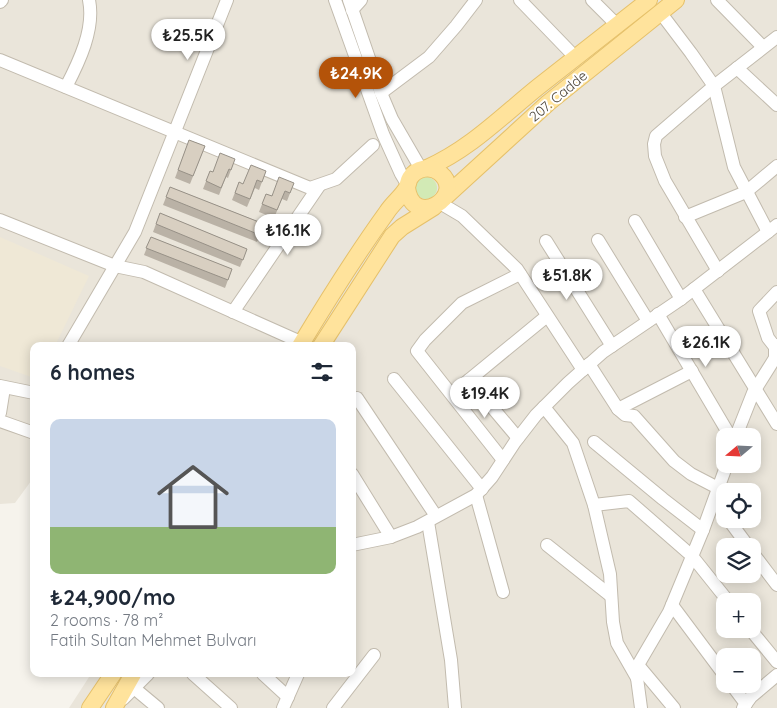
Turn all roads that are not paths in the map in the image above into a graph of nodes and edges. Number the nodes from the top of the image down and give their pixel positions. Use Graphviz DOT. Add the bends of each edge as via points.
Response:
graph roads {
  1 [pos="88,0"];
  2 [pos="228,0"];
  3 [pos="335,0"];
  4 [pos="361,0"];
  5 [pos="476,0"];
  6 [pos="520,0"];
  7 [pos="592,0"];
  8 [pos="676,0"];
  9 [pos="717,0"];
  10 [pos="350,5"];
  11 [pos="654,6"];
  12 [pos="617,25"];
  13 [pos="776,39"];
  14 [pos="763,47"];
  15 [pos="576,58"];
  16 [pos="0,60"];
  17 [pos="737,68"];
  18 [pos="714,86"];
  19 [pos="66,87"];
  20 [pos="381,93"];
  21 [pos="777,105"];
  22 [pos="174,131"];
  23 [pos="373,145"];
  24 [pos="777,166"];
  25 [pos="424,169"];
  26 [pos="320,186"];
  27 [pos="407,186"];
  28 [pos="746,192"];
  29 [pos="439,203"];
  30 [pos="685,216"];
  31 [pos="0,220"];
  32 [pos="635,221"];
  33 [pos="773,228"];
  34 [pos="598,240"];
  35 [pos="546,241"];
  36 [pos="115,266"];
  37 [pos="718,271"];
  38 [pos="520,274"];
  39 [pos="694,289"];
  40 [pos="777,292"];
  41 [pos="681,299"];
  42 [pos="233,312"];
  43 [pos="547,316"];
  44 [pos="653,318"];
  45 [pos="70,342"];
  46 [pos="298,342"];
  47 [pos="302,342"];
  48 [pos="324,342"];
  49 [pos="612,346"];
  50 [pos="776,353"];
  51 [pos="586,367"];
  52 [pos="692,371"];
  53 [pos="394,378"];
  54 [pos="469,380"];
  55 [pos="2,387"];
  56 [pos="756,390"];
  57 [pos="30,392"];
  58 [pos="452,394"];
  59 [pos="357,398"];
  60 [pos="544,407"];
  61 [pos="618,409"];
  62 [pos="0,413"];
  63 [pos="0,421"];
  64 [pos="777,424"];
  65 [pos="725,428"];
  66 [pos="739,428"];
  67 [pos="30,432"];
  68 [pos="518,438"];
  69 [pos="594,442"];
  70 [pos="502,460"];
  71 [pos="356,480"];
  72 [pos="479,492"];
  73 [pos="716,494"];
  74 [pos="594,505"];
  75 [pos="432,519"];
  76 [pos="704,530"];
  77 [pos="391,537"];
  78 [pos="356,544"];
  79 [pos="547,545"];
  80 [pos="692,556"];
  81 [pos="761,564"];
  82 [pos="777,585"];
  83 [pos="503,592"];
  84 [pos="722,593"];
  85 [pos="611,596"];
  86 [pos="672,605"];
  87 [pos="757,638"];
  88 [pos="374,655"];
  89 [pos="777,662"];
  90 [pos="716,664"];
  91 [pos="638,665"];
  92 [pos="777,675"];
  93 [pos="111,677"];
  94 [pos="196,677"];
  95 [pos="265,677"];
  96 [pos="297,677"];
  97 [pos="637,678"];
  98 [pos="134,681"];
  99 [pos="737,693"];
  100 [pos="286,702"];
  101 [pos="745,706"];
  102 [pos="90,708"];
  103 [pos="114,708"];
  104 [pos="158,708"];
  105 [pos="231,708"];
  106 [pos="333,708"];
  107 [pos="456,708"];
  108 [pos="641,708"];
  109 [pos="674,708"];
  1 -- 19 [label="street" via="87,34 78,64"];
  2 -- 22 [label="street"];
  3 -- 27 [label="street" via="383,134"];
  4 -- 10 [label="street"];
  5 -- 20 [label="street" via="429,57"];
  6 -- 15 [label="street"];
  7 -- 12 [label="street"];
  8 -- 11 [label="main road, 207. Cadde"];
  9 -- 14 [label="street"];
  10 -- 20 [label="street"];
  11 -- 12 [label="main road, 207. Cadde"];
  11 -- 18 [label="street"];
  11 -- 29 [label="main road, 207. Cadde"];
  12 -- 15 [label="main road, 207. Cadde"];
  13 -- 14 [label="street"];
  14 -- 17 [label="street"];
  15 -- 25 [label="main road, 207. Cadde" via="453,156"];
  16 -- 19 [label="street"];
  17 -- 18 [label="street"];
  17 -- 21 [label="street"];
  18 -- 28 [label="street" via="734,167"];
  18 -- 30 [label="street" via="660,132 654,144 665,181"];
  19 -- 22 [label="street"];
  20 -- 25 [label="street" via="392,119"];
  22 -- 26 [label="street" via="310,188"];
  22 -- 36 [label="street" via="135,232"];
  23 -- 26 [label="street" via="336,179"];
  24 -- 28 [label="street"];
  25 -- 27 [label="main road" via="415,172"];
  25 -- 29 [label="main road" via="440,173 444,178 446,192"];
  26 -- 42 [label="street"];
  27 -- 29 [label="main road" via="408,194 416,205 428,208"];
  27 -- 47 [label="main road" via="372,232"];
  28 -- 30 [label="street"];
  28 -- 33 [label="street"];
  29 -- 38 [label="street" via="462,216"];
  29 -- 48 [label="main road, 207. Cadde" via="392,236"];
  30 -- 37 [label="street"];
  31 -- 36 [label="street"];
  32 -- 41 [label="street"];
  33 -- 37 [label="street"];
  34 -- 44 [label="street"];
  35 -- 49 [label="street"];
  36 -- 42 [label="street" via="144,272"];
  36 -- 45 [label="street"];
  37 -- 39 [label="street"];
  38 -- 43 [label="street"];
  38 -- 58 [label="street" via="462,303 424,340 418,351"];
  39 -- 41 [label="street"];
  39 -- 56 [label="street"];
  40 -- 50 [label="street" via="759,311"];
  41 -- 44 [label="street"];
  42 -- 46 [label="street"];
  43 -- 51 [label="street"];
  43 -- 54 [label="street"];
  44 -- 49 [label="street"];
  44 -- 52 [label="street"];
  49 -- 51 [label="street"];
  50 -- 56 [label="street"];
  51 -- 60 [label="street"];
  51 -- 61 [label="street"];
  52 -- 61 [label="street"];
  52 -- 65 [label="street"];
  53 -- 72 [label="street"];
  54 -- 58 [label="street"];
  54 -- 68 [label="street"];
  55 -- 57 [label="street"];
  55 -- 62 [label="street"];
  56 -- 64 [label="street"];
  56 -- 66 [label="street"];
  58 -- 70 [label="street"];
  59 -- 75 [label="street"];
  60 -- 68 [label="street"];
  60 -- 74 [label="street" via="573,443"];
  61 -- 73 [label="street" via="624,415 634,416 674,461"];
  63 -- 67 [label="street"];
  68 -- 70 [label="street"];
  69 -- 76 [label="street"];
  70 -- 72 [label="street"];
  71 -- 77 [label="street"];
  72 -- 75 [label="street"];
  72 -- 83 [label="street"];
  73 -- 76 [label="street"];
  74 -- 80 [label="street" via="629,501"];
  74 -- 85 [label="street" via="610,574"];
  75 -- 77 [label="street"];
  75 -- 107 [label="street"];
  76 -- 80 [label="street"];
  77 -- 78 [label="street"];
  79 -- 85 [label="street"];
  80 -- 84 [label="street"];
  80 -- 86 [label="street"];
  81 -- 82 [label="street"];
  85 -- 97 [label="street" via="617,642"];
  86 -- 90 [label="street"];
  86 -- 91 [label="street"];
  87 -- 89 [label="street"];
  88 -- 106 [label="street"];
  91 -- 97 [label="street"];
  91 -- 109 [label="street"];
  92 -- 101 [label="street"];
  93 -- 102 [label="main road"];
  94 -- 105 [label="street"];
  95 -- 100 [label="street"];
  96 -- 100 [label="street"];
  97 -- 108 [label="street"];
  98 -- 103 [label="main road"];
  98 -- 104 [label="street"];
  99 -- 101 [label="street"];
}
